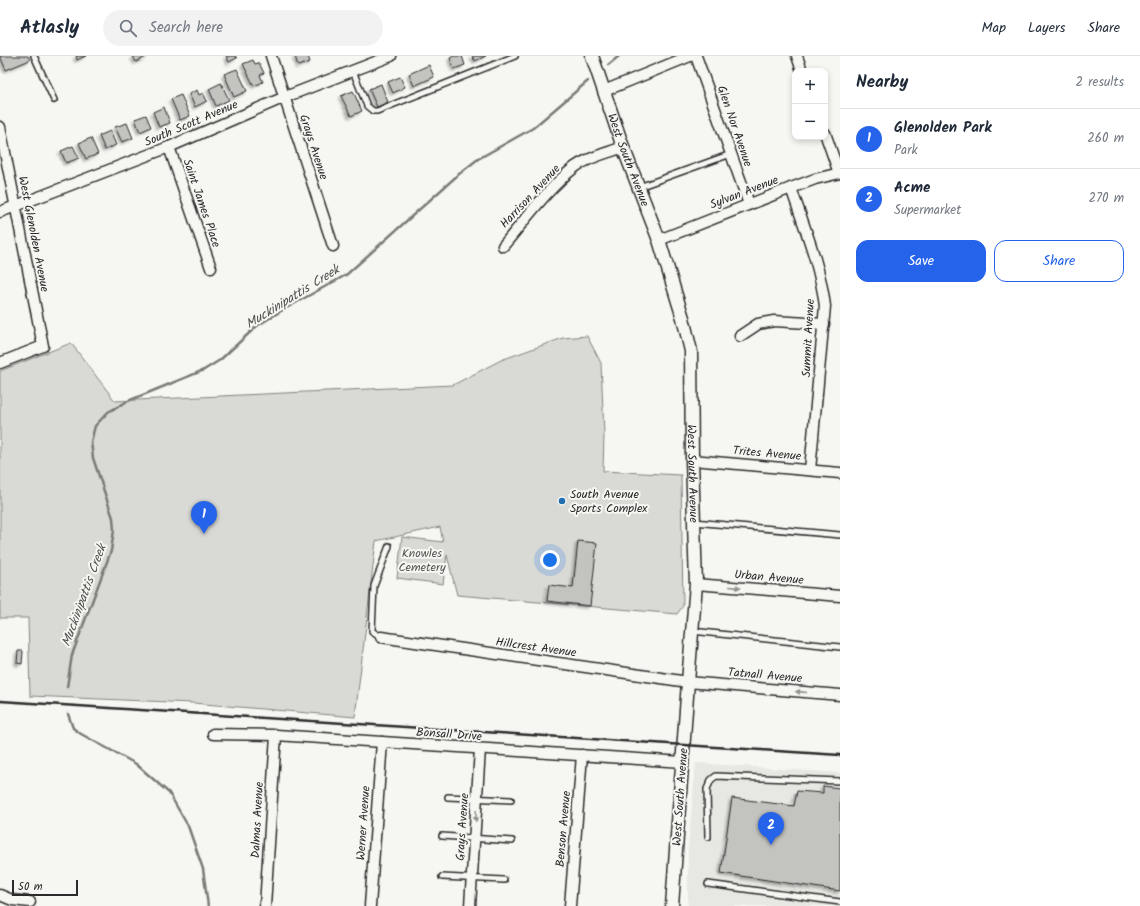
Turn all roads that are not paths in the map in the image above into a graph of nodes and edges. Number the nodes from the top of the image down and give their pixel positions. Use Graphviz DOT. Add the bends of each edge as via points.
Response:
graph roads {
  1 [pos="34,56"];
  2 [pos="271,56"];
  3 [pos="391,56"];
  4 [pos="515,56"];
  5 [pos="592,56"];
  6 [pos="690,56"];
  7 [pos="696,56"];
  8 [pos="797,56"];
  9 [pos="801,68"];
  10 [pos="353,71"];
  11 [pos="604,91"];
  12 [pos="285,97"];
  13 [pos="54,100"];
  14 [pos="0,127"];
  15 [pos="828,140"];
  16 [pos="169,147"];
  17 [pos="623,147"];
  18 [pos="731,154"];
  19 [pos="840,173"];
  20 [pos="638,187"];
  21 [pos="791,188"];
  22 [pos="748,204"];
  23 [pos="16,205"];
  24 [pos="0,212"];
  25 [pos="659,240"];
  26 [pos="333,246"];
  27 [pos="502,246"];
  28 [pos="211,268"];
  29 [pos="824,324"];
  30 [pos="740,336"];
  31 [pos="0,363"];
  32 [pos="692,460"];
  33 [pos="810,470"];
  34 [pos="840,473"];
  35 [pos="694,522"];
  36 [pos="840,535"];
  37 [pos="388,546"];
  38 [pos="696,584"];
  39 [pos="840,596"];
  40 [pos="692,631"];
  41 [pos="381,637"];
  42 [pos="840,647"];
  43 [pos="688,682"];
  44 [pos="840,695"];
  45 [pos="213,734"];
  46 [pos="276,735"];
  47 [pos="382,742"];
  48 [pos="480,749"];
  49 [pos="582,755"];
  50 [pos="683,762"];
  51 [pos="840,781"];
  52 [pos="448,797"];
  53 [pos="477,798"];
  54 [pos="511,800"];
  55 [pos="442,836"];
  56 [pos="708,837"];
  57 [pos="475,838"];
  58 [pos="512,841"];
  59 [pos="442,877"];
  60 [pos="472,878"];
  61 [pos="504,880"];
  62 [pos="708,884"];
  63 [pos="0,895"];
  64 [pos="840,902"];
  65 [pos="30,904"];
  66 [pos="265,906"];
  67 [pos="370,906"];
  68 [pos="470,906"];
  69 [pos="570,906"];
  70 [pos="672,906"];
  1 -- 13 [label="lane"];
  2 -- 12 [label="street, Grays Avenue"];
  3 -- 10 [label="street, South Scott Avenue"];
  4 -- 10 [label="lane" via="377,111 367,106"];
  5 -- 11 [label="street, West South Avenue"];
  6 -- 11 [label="street"];
  7 -- 18 [label="street, Glen Nor Avenue"];
  8 -- 9 [label="street"];
  10 -- 12 [label="street, South Scott Avenue"];
  11 -- 17 [label="street, West South Avenue"];
  12 -- 16 [label="street, South Scott Avenue"];
  12 -- 26 [label="street, Grays Avenue"];
  14 -- 23 [label="street, West Glenolden Avenue"];
  15 -- 19 [label="street"];
  16 -- 23 [label="street, South Scott Avenue"];
  16 -- 28 [label="street, Saint James Place"];
  17 -- 20 [label="street, West South Avenue"];
  17 -- 27 [label="street, Harrison Avenue" via="576,166"];
  18 -- 20 [label="lane"];
  18 -- 22 [label="street, Glen Nor Avenue"];
  19 -- 21 [label="street, Sylvan Avenue"];
  20 -- 25 [label="street, West South Avenue"];
  21 -- 22 [label="street, Sylvan Avenue"];
  21 -- 29 [label="street, Summit Avenue" via="823,288"];
  22 -- 25 [label="street, Sylvan Avenue"];
  23 -- 24 [label="street, South Scott Avenue"];
  23 -- 31 [label="street, West Glenolden Avenue" via="43,346"];
  25 -- 32 [label="street, West South Avenue" via="691,351"];
  29 -- 30 [label="street" via="774,321 758,324"];
  29 -- 33 [label="street, Summit Avenue"];
  32 -- 33 [label="street, Trites Avenue"];
  32 -- 35 [label="street, West South Avenue"];
  33 -- 34 [label="street, Trites Avenue"];
  35 -- 36 [label="lane"];
  35 -- 38 [label="street, West South Avenue"];
  37 -- 41 [label="lane" via="374,586 372,631"];
  38 -- 39 [label="street, Urban Avenue, one-way"];
  38 -- 40 [label="street, West South Avenue"];
  40 -- 42 [label="lane"];
  40 -- 43 [label="street, West South Avenue"];
  41 -- 43 [label="street, Hillcrest Avenue"];
  44 -- 43 [label="street, Tatnall Avenue, one-way"];
  43 -- 50 [label="street, West South Avenue"];
  45 -- 46 [label="street, Bonsall Drive"];
  46 -- 47 [label="street, Bonsall Drive"];
  46 -- 66 [label="street, Dalmas Avenue"];
  47 -- 48 [label="street, Bonsall Drive"];
  47 -- 67 [label="street, Werner Avenue"];
  48 -- 49 [label="street, Bonsall Drive"];
  48 -- 53 [label="street, Grays Avenue"];
  49 -- 50 [label="street, Bonsall Drive"];
  49 -- 69 [label="street, Benson Avenue"];
  50 -- 70 [label="street, West South Avenue"];
  51 -- 56 [label="lane" via="716,776 707,789"];
  52 -- 53 [label="lane"];
  53 -- 54 [label="lane"];
  53 -- 57 [label="street, Grays Avenue, one-way"];
  55 -- 57 [label="lane"];
  57 -- 58 [label="lane"];
  57 -- 60 [label="street, Grays Avenue"];
  59 -- 60 [label="lane"];
  60 -- 61 [label="lane"];
  60 -- 68 [label="street, Grays Avenue"];
  62 -- 64 [label="lane"];
  63 -- 65 [label="street"];
}
